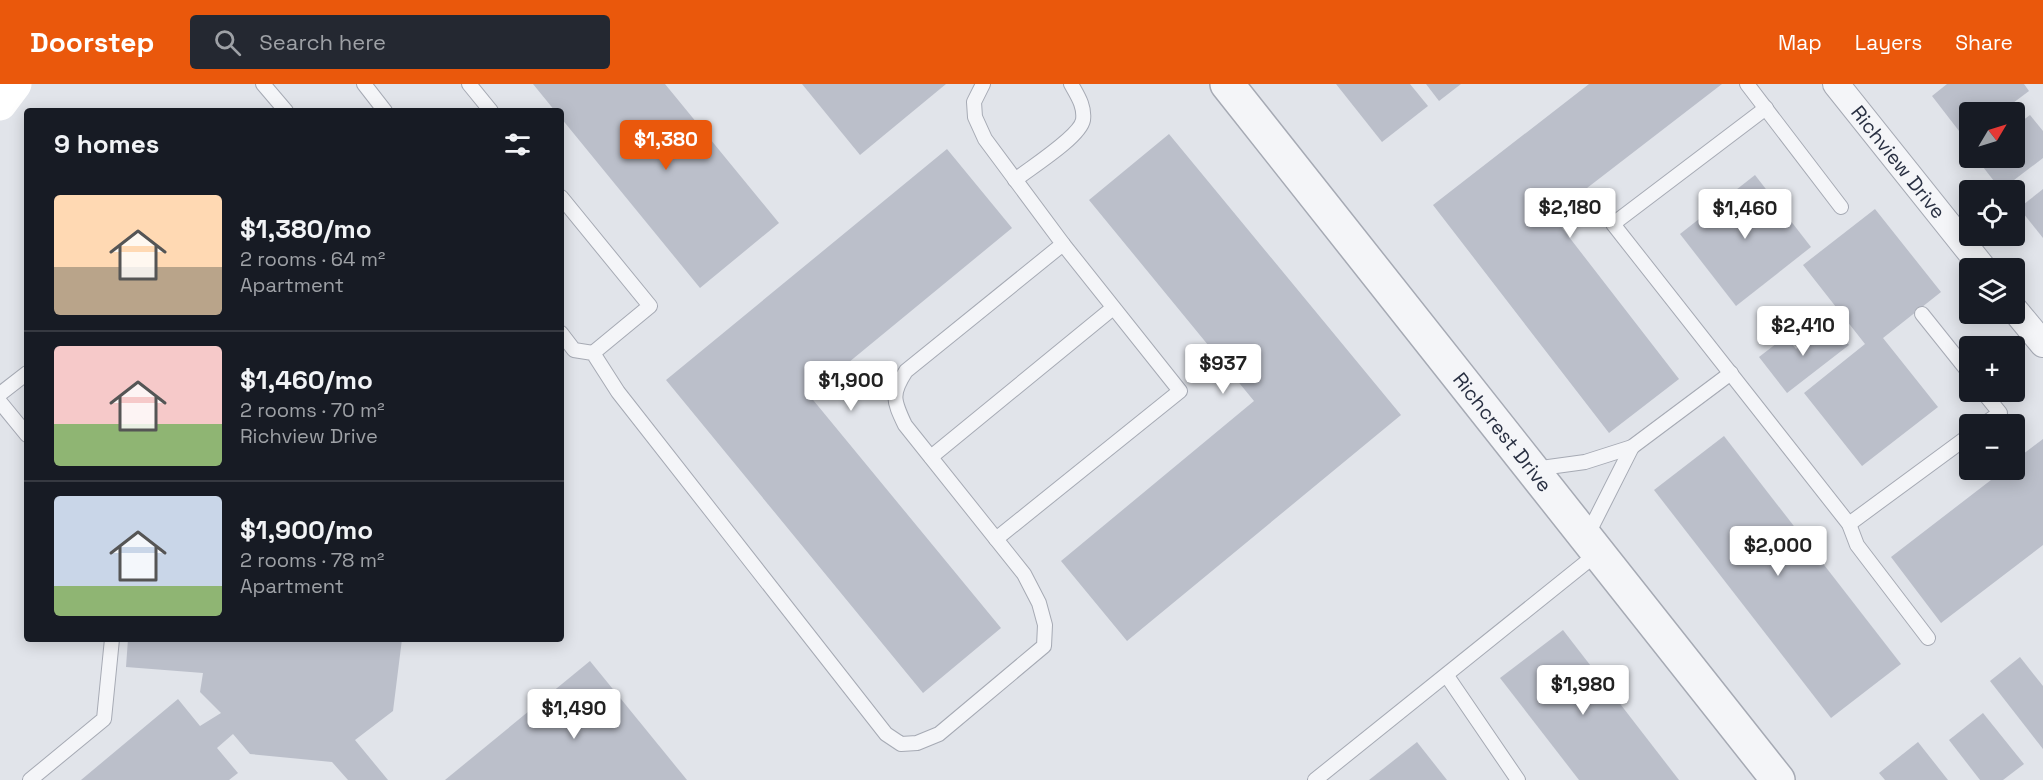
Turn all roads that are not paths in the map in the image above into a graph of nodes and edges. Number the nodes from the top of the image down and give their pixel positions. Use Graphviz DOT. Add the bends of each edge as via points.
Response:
graph roads {
  1 [pos="15,84"];
  2 [pos="263,84"];
  3 [pos="364,84"];
  4 [pos="470,84"];
  5 [pos="983,84"];
  6 [pos="1071,84"];
  7 [pos="1227,84"];
  8 [pos="1747,84"];
  9 [pos="1836,84"];
  10 [pos="0,104"];
  11 [pos="283,108"];
  12 [pos="383,108"];
  13 [pos="489,108"];
  14 [pos="1766,108"];
  15 [pos="1015,180"];
  16 [pos="564,201"];
  17 [pos="1841,207"];
  18 [pos="1063,244"];
  19 [pos="1975,258"];
  20 [pos="1113,308"];
  21 [pos="1922,314"];
  22 [pos="2025,323"];
  23 [pos="564,337"];
  24 [pos="2043,345"];
  25 [pos="593,353"];
  26 [pos="1959,360"];
  27 [pos="1731,373"];
  28 [pos="24,375"];
  29 [pos="0,394"];
  30 [pos="0,402"];
  31 [pos="1991,402"];
  32 [pos="1999,414"];
  33 [pos="24,431"];
  34 [pos="1959,443"];
  35 [pos="1632,447"];
  36 [pos="931,457"];
  37 [pos="1533,470"];
  38 [pos="1849,525"];
  39 [pos="996,539"];
  40 [pos="1593,545"];
  41 [pos="1928,638"];
  42 [pos="112,642"];
  43 [pos="1447,676"];
  44 [pos="30,780"];
  45 [pos="1315,780"];
  46 [pos="1518,780"];
  47 [pos="1778,780"];
  1 -- 10 [label="main road"];
  2 -- 11 [label="lane"];
  3 -- 12 [label="lane"];
  4 -- 13 [label="lane"];
  5 -- 15 [label="lane" via="974,102 975,117 985,139"];
  6 -- 15 [label="lane" via="1083,108 1083,122 1075,134"];
  7 -- 37 [label="street, Richcrest Drive"];
  8 -- 14 [label="lane"];
  9 -- 19 [label="street, Richview Drive"];
  14 -- 17 [label="lane"];
  14 -- 27 [label="lane" via="1613,224"];
  15 -- 18 [label="lane"];
  16 -- 25 [label="lane" via="650,306"];
  18 -- 20 [label="lane"];
  18 -- 36 [label="lane" via="906,370 895,388 897,407 905,425"];
  20 -- 36 [label="lane"];
  20 -- 39 [label="lane" via="1180,391"];
  21 -- 26 [label="lane"];
  22 -- 24 [label="street"];
  23 -- 25 [label="lane" via="574,350"];
  25 -- 39 [label="lane" via="618,392 886,734 901,744 939,734 1044,646 1046,625 1039,603 1024,574"];
  27 -- 35 [label="lane"];
  27 -- 38 [label="lane"];
  28 -- 29 [label="lane"];
  30 -- 33 [label="lane"];
  31 -- 32 [label="lane"];
  34 -- 38 [label="lane"];
  35 -- 37 [label="lane" via="1585,462"];
  35 -- 40 [label="lane"];
  36 -- 39 [label="lane"];
  37 -- 40 [label="street, Richcrest Drive"];
  38 -- 41 [label="lane" via="1857,545"];
  40 -- 43 [label="lane"];
  40 -- 47 [label="street, Richcrest Drive"];
  42 -- 44 [label="lane" via="104,719"];
  43 -- 45 [label="lane"];
  43 -- 46 [label="lane"];
}
